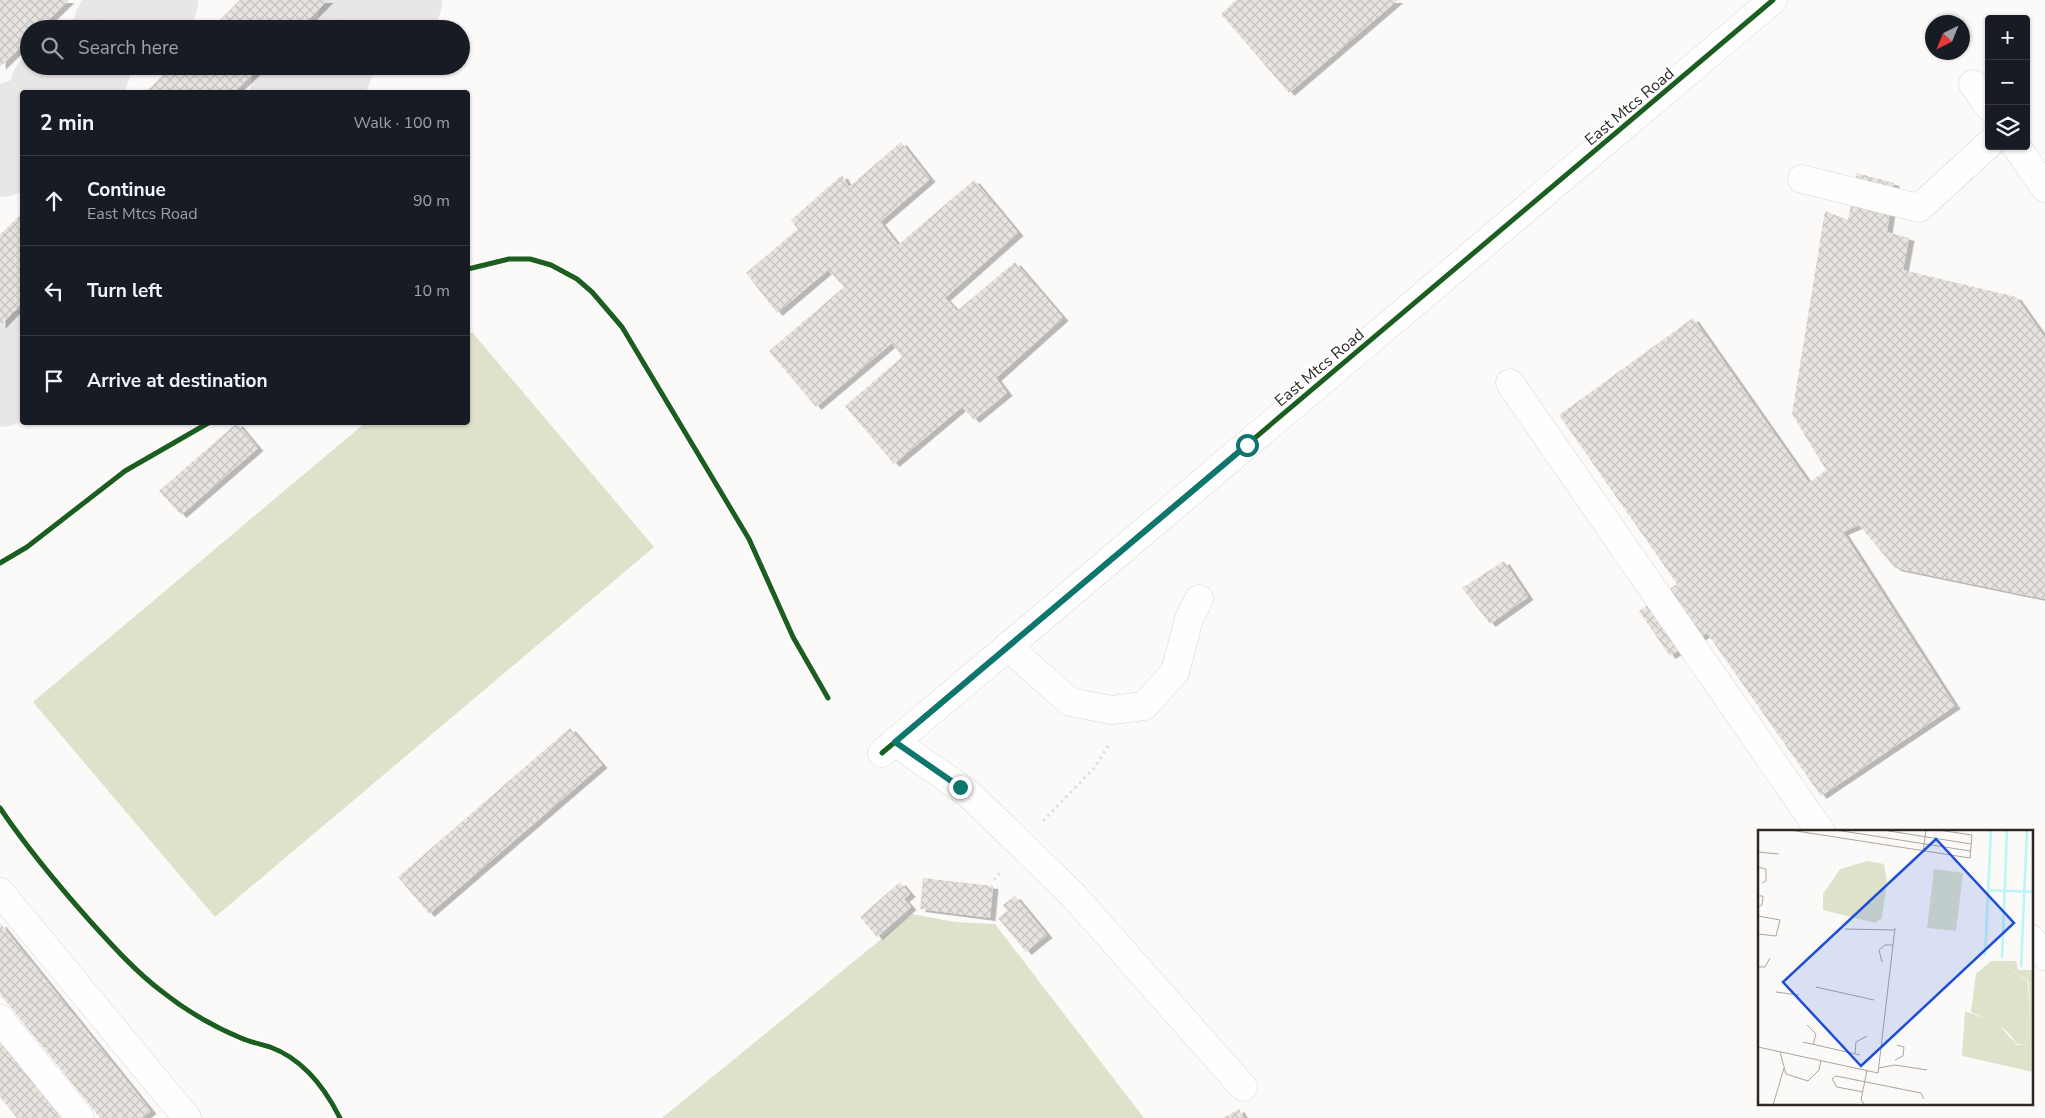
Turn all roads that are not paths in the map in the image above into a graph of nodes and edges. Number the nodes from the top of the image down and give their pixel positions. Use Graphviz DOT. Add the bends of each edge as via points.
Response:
graph roads {
  1 [pos="1773,0"];
  2 [pos="1972,84"];
  3 [pos="1988,105"];
  4 [pos="1985,148"];
  5 [pos="2019,150"];
  6 [pos="1802,180"];
  7 [pos="2045,188"];
  8 [pos="1510,382"];
  9 [pos="1199,599"];
  10 [pos="1008,647"];
  11 [pos="1820,830"];
  12 [pos="0,892"];
  13 [pos="2032,940"];
  14 [pos="2045,956"];
  15 [pos="0,1018"];
  16 [pos="1243,1087"];
  17 [pos="181,1116"];
  18 [pos="80,1118"];
  1 -- 10 [label="street, East Mtcs Road"];
  2 -- 3 [label="street"];
  4 -- 6 [label="street" via="1919,208"];
  5 -- 7 [label="street"];
  8 -- 11 [label="street"];
  9 -- 10 [label="street" via="1189,619 1176,672 1144,706 1112,710 1070,702"];
  10 -- 16 [label="street, East Mtcs Road" via="889,748 969,794 1072,894"];
  12 -- 17 [label="street"];
  13 -- 14 [label="street"];
  15 -- 18 [label="street"];
}
